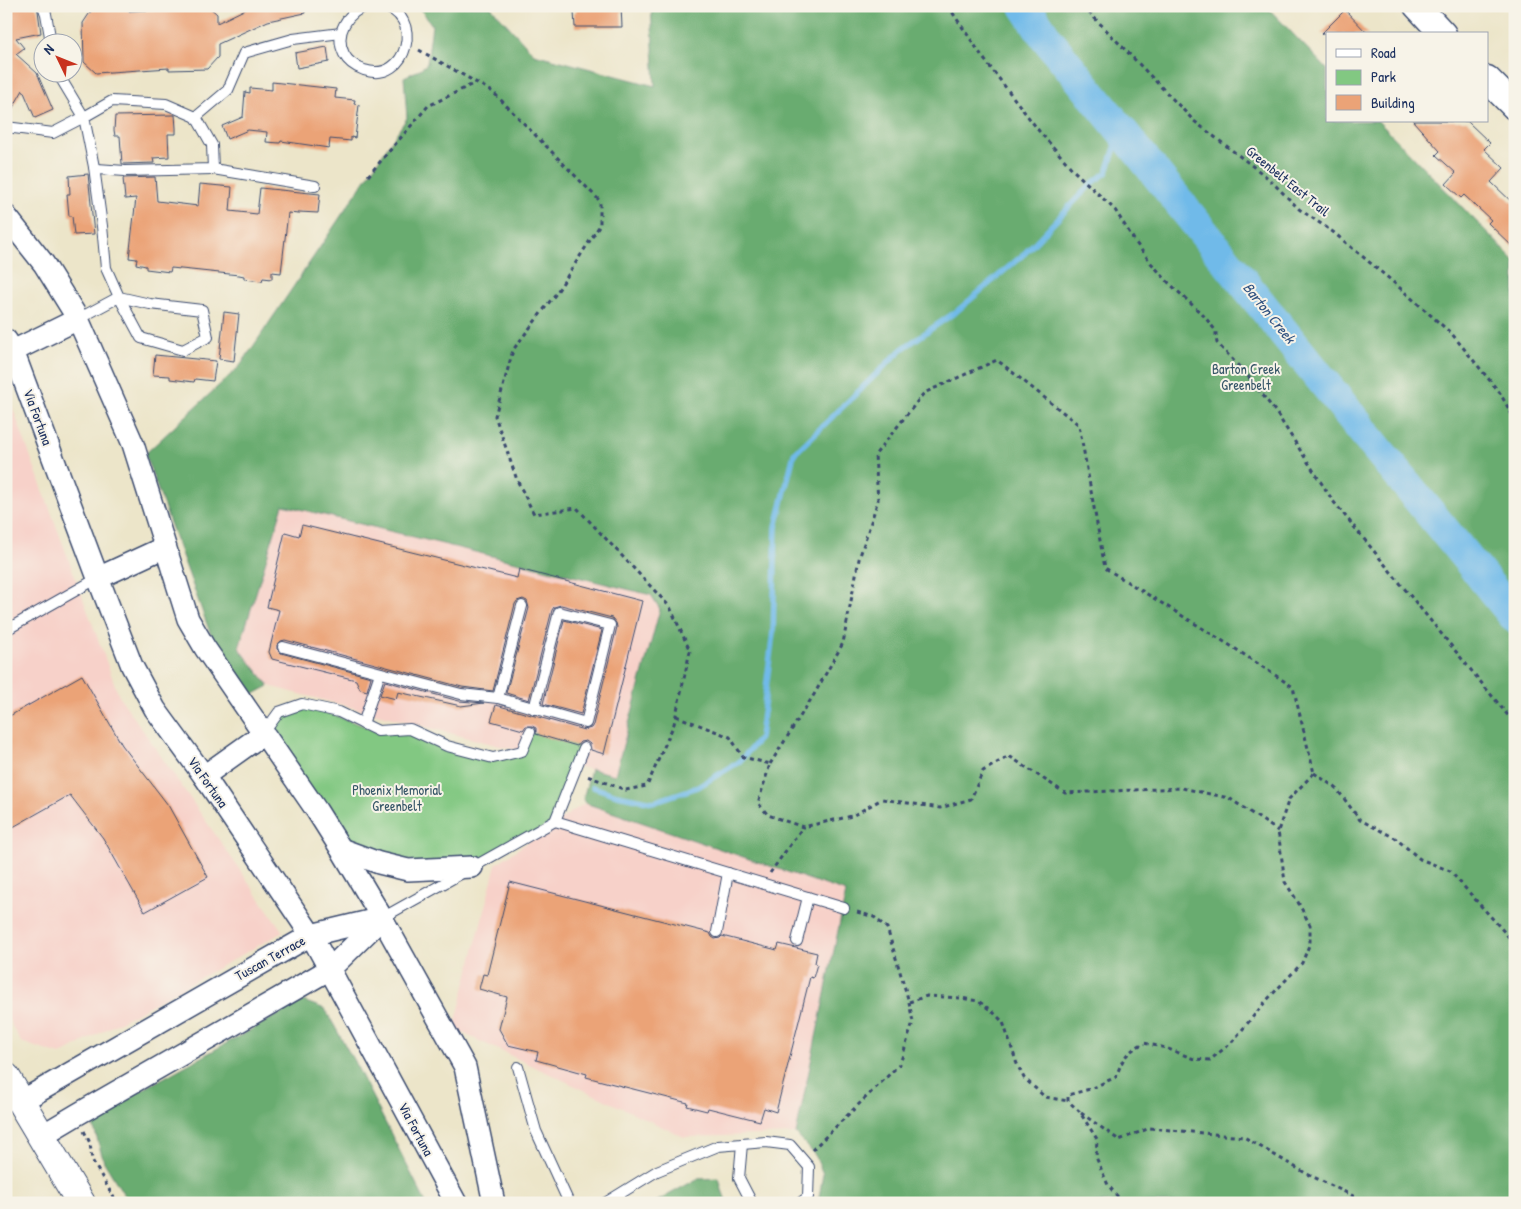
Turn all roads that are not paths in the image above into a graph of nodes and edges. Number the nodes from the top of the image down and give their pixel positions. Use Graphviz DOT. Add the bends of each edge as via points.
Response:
graph roads {
  1 [pos="43,6"];
  2 [pos="368,6"];
  3 [pos="381,6"];
  4 [pos="1416,6"];
  5 [pos="49,32"];
  6 [pos="1441,32"];
  7 [pos="341,33"];
  8 [pos="1488,80"];
  9 [pos="63,82"];
  10 [pos="1515,107"];
  11 [pos="84,117"];
  12 [pos="196,117"];
  13 [pos="6,127"];
  14 [pos="94,167"];
  15 [pos="213,169"];
  16 [pos="315,186"];
  17 [pos="6,216"];
  18 [pos="119,297"];
  19 [pos="78,320"];
  20 [pos="9,348"];
  21 [pos="165,547"];
  22 [pos="98,578"];
  23 [pos="522,606"];
  24 [pos="6,630"];
  25 [pos="283,647"];
  26 [pos="380,673"];
  27 [pos="498,698"];
  28 [pos="534,709"];
  29 [pos="362,724"];
  30 [pos="530,732"];
  31 [pos="263,734"];
  32 [pos="584,748"];
  33 [pos="204,776"];
  34 [pos="555,821"];
  35 [pos="341,849"];
  36 [pos="472,868"];
  37 [pos="728,873"];
  38 [pos="808,898"];
  39 [pos="844,908"];
  40 [pos="382,918"];
  41 [pos="717,932"];
  42 [pos="311,935"];
  43 [pos="797,941"];
  44 [pos="330,969"];
  45 [pos="518,1067"];
  46 [pos="6,1077"];
  47 [pos="20,1102"];
  48 [pos="41,1136"];
  49 [pos="742,1144"];
  50 [pos="81,1203"];
  51 [pos="456,1203"];
  52 [pos="494,1203"];
  53 [pos="569,1203"];
  54 [pos="605,1203"];
  55 [pos="752,1203"];
  56 [pos="800,1203"];
  1 -- 5 [label="lane"];
  2 -- 7 [label="lane" via="352,13"];
  3 -- 7 [label="lane" via="395,12 407,32 404,53 390,68 369,72 350,62 344,54"];
  4 -- 6 [label="street"];
  7 -- 12 [label="lane" via="292,39 244,53 228,90"];
  8 -- 10 [label="street"];
  9 -- 11 [label="lane"];
  11 -- 12 [label="lane" via="112,101 166,104"];
  11 -- 13 [label="lane" via="53,133"];
  11 -- 14 [label="lane"];
  12 -- 15 [label="lane" via="212,145"];
  14 -- 15 [label="lane" via="125,171"];
  14 -- 18 [label="lane" via="106,268"];
  15 -- 16 [label="lane"];
  17 -- 19 [label="street" via="44,264"];
  18 -- 18 [label="lane" via="202,310 208,337 183,350 141,338"];
  18 -- 19 [label="lane"];
  19 -- 20 [label="street"];
  19 -- 21 [label="street" via="133,444"];
  20 -- 22 [label="street, Via Fortuna"];
  21 -- 22 [label="street"];
  21 -- 31 [label="street" via="188,619"];
  22 -- 24 [label="lane"];
  22 -- 33 [label="street, Via Fortuna" via="132,666 155,709"];
  23 -- 27 [label="lane"];
  25 -- 26 [label="lane"];
  26 -- 27 [label="lane" via="461,694"];
  26 -- 29 [label="lane"];
  27 -- 28 [label="lane"];
  28 -- 28 [label="lane" via="586,722 610,625 559,612"];
  29 -- 30 [label="lane" via="378,731 410,729 447,746 493,758 522,752"];
  29 -- 31 [label="lane" via="339,712 302,704 279,712"];
  31 -- 33 [label="street"];
  31 -- 35 [label="street"];
  32 -- 34 [label="lane"];
  33 -- 42 [label="street, Via Fortuna"];
  34 -- 36 [label="lane"];
  34 -- 37 [label="lane"];
  35 -- 36 [label="street" via="408,870"];
  35 -- 40 [label="street"];
  36 -- 40 [label="lane"];
  37 -- 38 [label="lane"];
  37 -- 41 [label="lane"];
  38 -- 39 [label="lane"];
  38 -- 43 [label="lane"];
  40 -- 42 [label="street, Tuscan Terrace"];
  40 -- 44 [label="street"];
  40 -- 52 [label="street" via="465,1067"];
  42 -- 44 [label="street, Via Fortuna"];
  42 -- 47 [label="street, Tuscan Terrace"];
  44 -- 48 [label="street"];
  44 -- 51 [label="street, Via Fortuna"];
  45 -- 53 [label="lane" via="536,1131"];
  46 -- 47 [label="main road"];
  47 -- 48 [label="main road"];
  48 -- 50 [label="main road"];
  49 -- 54 [label="lane" via="718,1146 657,1170"];
  49 -- 55 [label="lane" via="739,1178"];
  49 -- 56 [label="lane" via="790,1145 809,1167 808,1197"];
}
